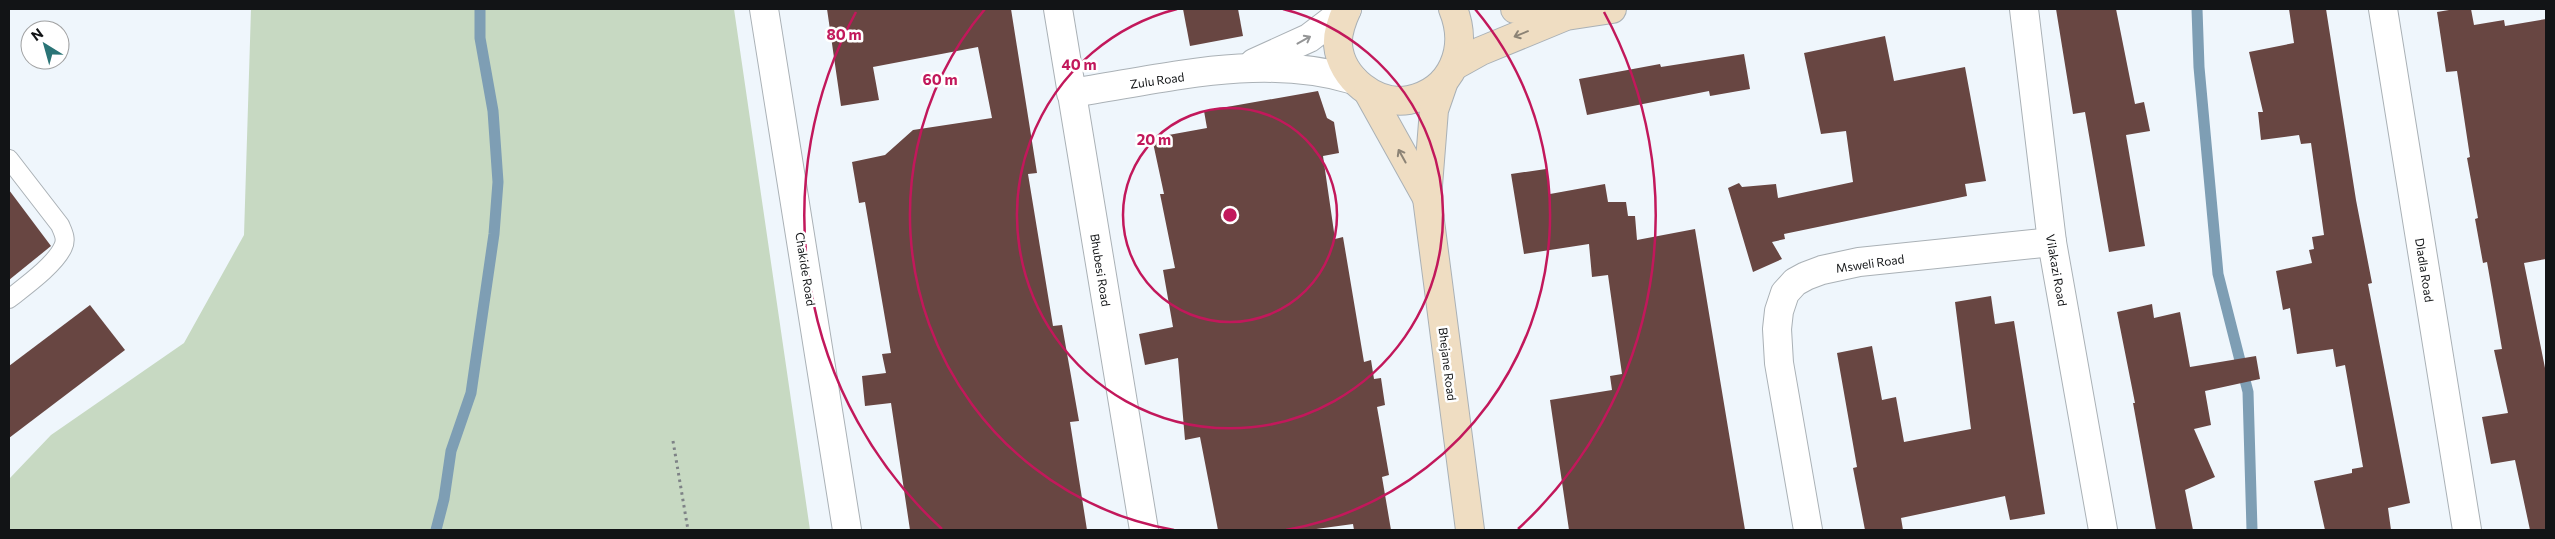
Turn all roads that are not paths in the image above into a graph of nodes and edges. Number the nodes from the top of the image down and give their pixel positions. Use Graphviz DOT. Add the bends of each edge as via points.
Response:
graph roads {
  1 [pos="764,9"];
  2 [pos="1058,9"];
  3 [pos="1347,9"];
  4 [pos="1453,9"];
  5 [pos="1514,9"];
  6 [pos="1612,9"];
  7 [pos="2024,9"];
  8 [pos="2383,9"];
  9 [pos="1566,16"];
  10 [pos="1243,68"];
  11 [pos="1449,73"];
  12 [pos="1361,86"];
  13 [pos="1071,93"];
  14 [pos="9,159"];
  15 [pos="1427,198"];
  16 [pos="2052,242"];
  17 [pos="9,299"];
  18 [pos="847,530"];
  19 [pos="1144,530"];
  20 [pos="1470,530"];
  21 [pos="1808,530"];
  22 [pos="2103,530"];
  23 [pos="2467,530"];
  1 -- 18 [label="street, Chakide Road"];
  2 -- 13 [label="street, Bhubesi Road"];
  10 -- 3 [label="street, Zulu Road, one-way" via="1309,38"];
  3 -- 12 [label="street, Bhejane Road" via="1340,27 1338,46 1343,64"];
  4 -- 11 [label="street, Bhejane Road" via="1461,42"];
  5 -- 9 [label="street"];
  6 -- 9 [label="street"];
  7 -- 16 [label="street, Vilakazi Road"];
  8 -- 23 [label="street, Dladla Road"];
  9 -- 11 [label="street, one-way" via="1481,50"];
  10 -- 12 [label="street, Zulu Road" via="1286,68 1336,75"];
  10 -- 13 [label="street, Zulu Road"];
  11 -- 12 [label="street" via="1427,94 1407,100 1386,99"];
  11 -- 15 [label="street, Bhejane Road" via="1434,110"];
  15 -- 12 [label="street, Bhejane Road, one-way"];
  13 -- 19 [label="street, Bhubesi Road"];
  14 -- 17 [label="lane" via="65,236 64,246 56,258"];
  15 -- 20 [label="street, Bhejane Road"];
  16 -- 21 [label="street, Msweli Road" via="1859,262 1806,276 1785,293 1778,311 1779,363"];
  16 -- 22 [label="street, Vilakazi Road"];
}
